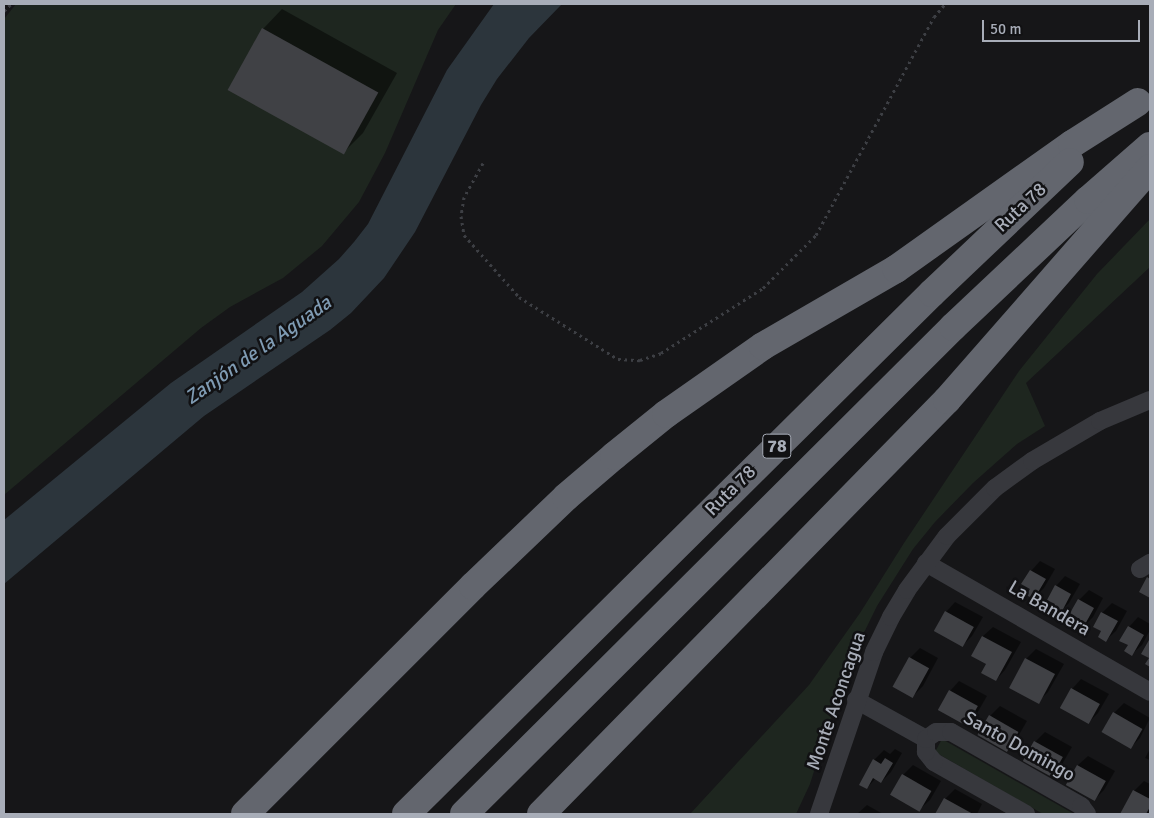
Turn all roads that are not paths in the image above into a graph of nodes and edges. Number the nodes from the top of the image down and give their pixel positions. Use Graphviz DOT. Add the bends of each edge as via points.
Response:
graph roads {
  1 [pos="1144,97"];
  2 [pos="1150,146"];
  3 [pos="1150,168"];
  4 [pos="1150,400"];
  5 [pos="926,562"];
  6 [pos="1150,692"];
  7 [pos="856,700"];
  8 [pos="926,739"];
  9 [pos="245,814"];
  10 [pos="406,814"];
  11 [pos="464,814"];
  12 [pos="541,814"];
  13 [pos="818,814"];
  14 [pos="1026,814"];
  15 [pos="1087,814"];
  1 -- 9 [label="highway" via="896,269 756,351 666,414 566,497 472,586"];
  1 -- 10 [label="highway, Ruta 78 / 78" via="932,293"];
  2 -- 11 [label="highway, 78" via="953,327"];
  3 -- 12 [label="highway" via="947,400"];
  4 -- 5 [label="street, Monte Aconcagua" via="1100,421 1032,461 995,488"];
  5 -- 6 [label="street, La Bandera"];
  5 -- 7 [label="street, Monte Aconcagua" via="891,616"];
  7 -- 8 [label="street"];
  7 -- 13 [label="street, Monte Aconcagua" via="833,778"];
  8 -- 14 [label="street" via="926,752 934,762"];
  8 -- 15 [label="street, Santo Domingo" via="936,732 951,732 1081,806"];
}
